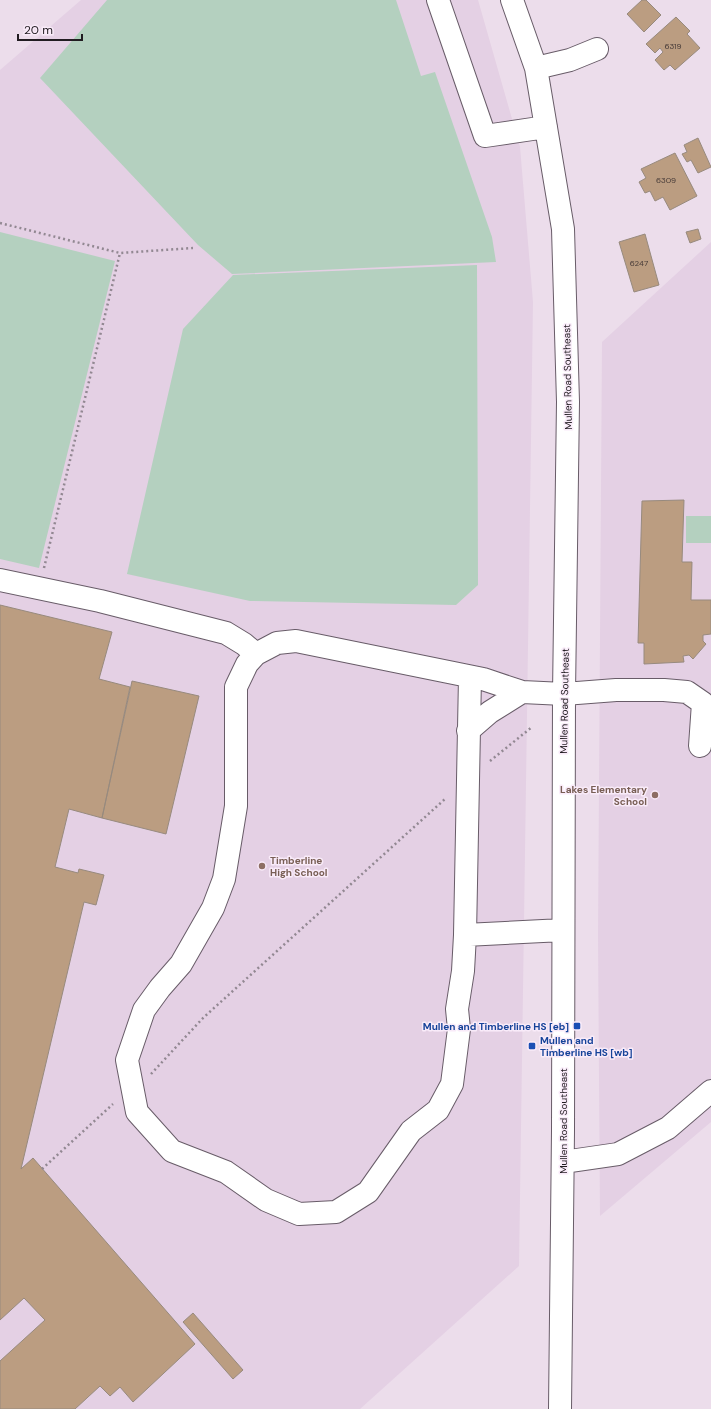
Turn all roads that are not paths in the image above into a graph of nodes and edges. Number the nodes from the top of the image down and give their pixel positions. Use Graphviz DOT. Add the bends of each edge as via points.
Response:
graph roads {
  1 [pos="438,0"];
  2 [pos="512,0"];
  3 [pos="597,49"];
  4 [pos="536,68"];
  5 [pos="546,127"];
  6 [pos="0,580"];
  7 [pos="256,654"];
  8 [pos="470,677"];
  9 [pos="522,692"];
  10 [pos="564,694"];
  11 [pos="707,705"];
  12 [pos="468,730"];
  13 [pos="700,746"];
  14 [pos="563,930"];
  15 [pos="465,935"];
  16 [pos="711,1091"];
  17 [pos="563,1162"];
  18 [pos="560,1409"];
  1 -- 5 [label="street" via="485,136"];
  2 -- 4 [label="street, Mullen Road Southeast"];
  3 -- 4 [label="street" via="570,60"];
  4 -- 5 [label="street, Mullen Road Southeast"];
  5 -- 10 [label="street, Mullen Road Southeast" via="564,237 568,410"];
  6 -- 7 [label="street" via="100,601 226,633"];
  7 -- 8 [label="street" via="277,644 296,641"];
  7 -- 15 [label="street" via="247,664 236,686 236,806 224,879 213,908 181,964 144,1010 127,1060 137,1112 172,1151 226,1172 266,1200 299,1214 336,1212 368,1192 411,1131 438,1110 452,1084 459,1029 457,1009"];
  8 -- 9 [label="street"];
  8 -- 12 [label="street"];
  9 -- 10 [label="street"];
  9 -- 12 [label="street" via="490,712"];
  10 -- 11 [label="street" via="664,690 687,692"];
  10 -- 14 [label="street, Mullen Road Southeast"];
  11 -- 13 [label="street"];
  12 -- 15 [label="street"];
  14 -- 15 [label="street"];
  14 -- 17 [label="street, Mullen Road Southeast"];
  16 -- 17 [label="street" via="668,1128 618,1154"];
  17 -- 18 [label="street, Mullen Road Southeast"];
}
